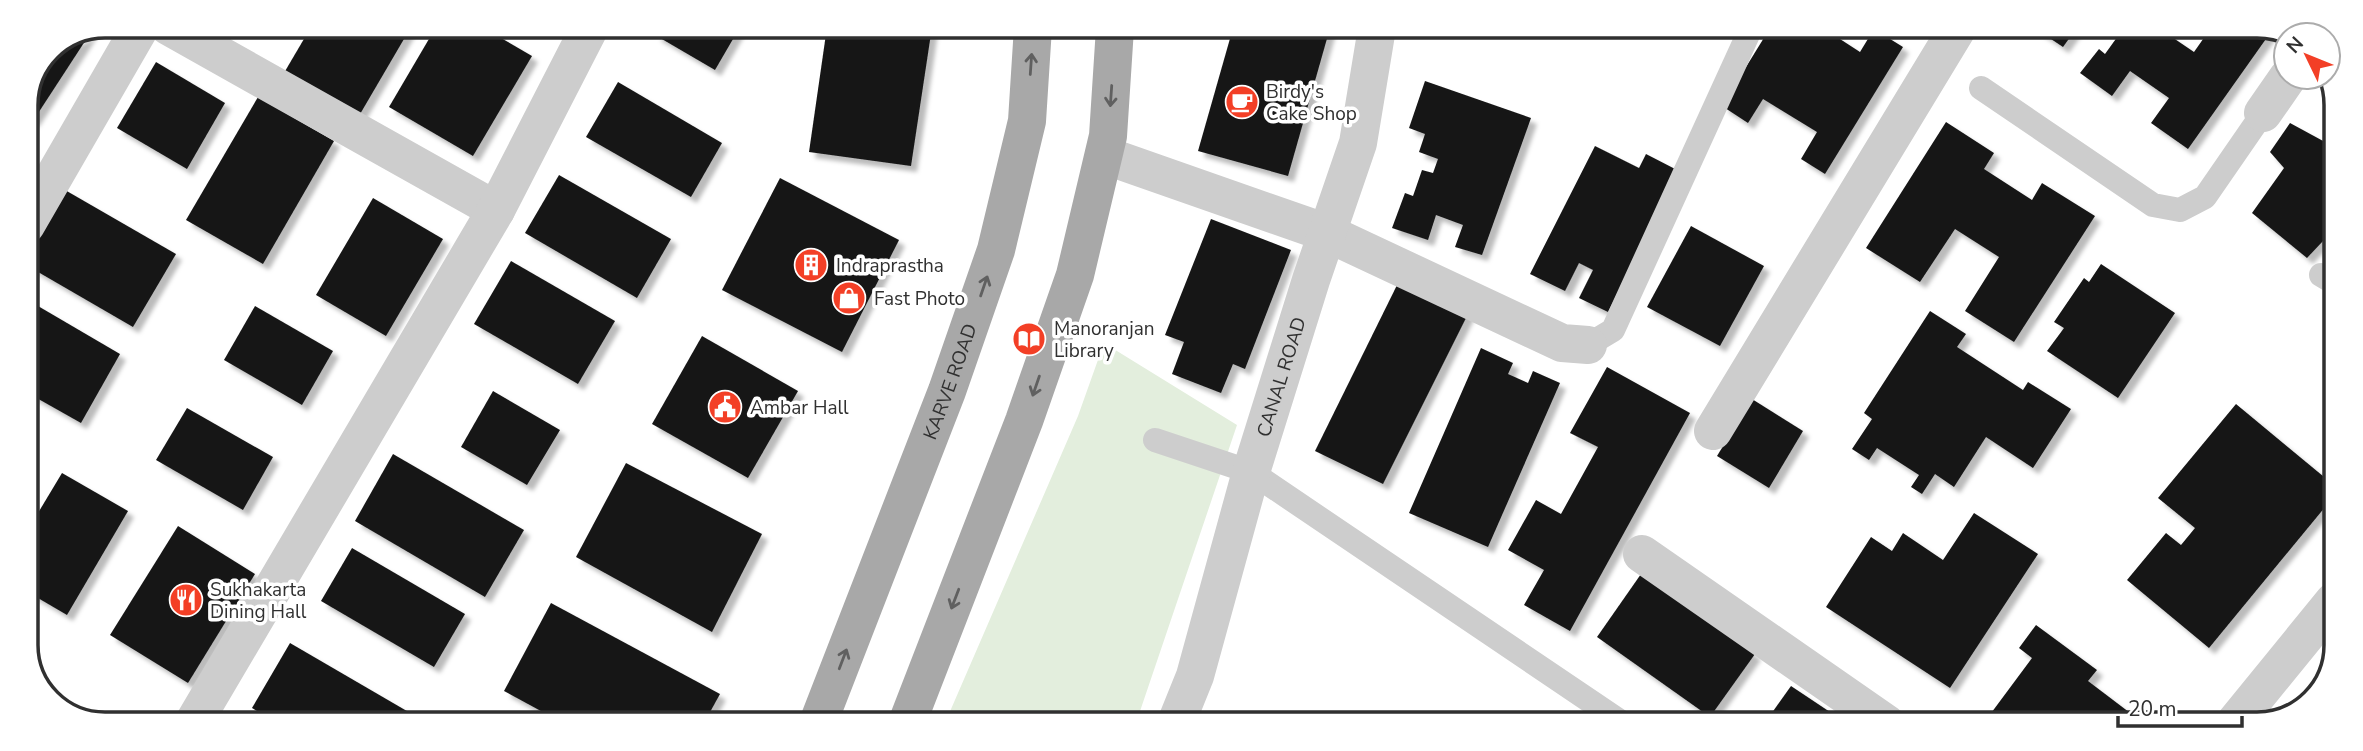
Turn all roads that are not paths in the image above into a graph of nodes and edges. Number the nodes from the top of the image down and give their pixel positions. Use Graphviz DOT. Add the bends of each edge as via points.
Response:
graph roads {
  1 [pos="134,38"];
  2 [pos="189,38"];
  3 [pos="584,38"];
  4 [pos="1032,38"];
  5 [pos="1114,38"];
  6 [pos="1375,38"];
  7 [pos="1746,38"];
  8 [pos="1952,38"];
  9 [pos="1981,88"];
  10 [pos="2278,91"];
  11 [pos="2263,113"];
  12 [pos="1104,155"];
  13 [pos="38,204"];
  14 [pos="496,210"];
  15 [pos="1327,233"];
  16 [pos="1588,345"];
  17 [pos="1713,431"];
  18 [pos="1155,440"];
  19 [pos="1251,472"];
  20 [pos="1642,554"];
  21 [pos="2324,613"];
  22 [pos="200,712"];
  23 [pos="822,712"];
  24 [pos="911,712"];
  25 [pos="1180,712"];
  26 [pos="1606,712"];
  27 [pos="1870,712"];
  28 [pos="2244,712"];
  1 -- 13 [label="street"];
  2 -- 14 [label="street"];
  3 -- 14 [label="street"];
  23 -- 4 [label="main road, KARVE ROAD, one-way" via="947,391 996,250 1027,121"];
  5 -- 12 [label="main road, one-way"];
  6 -- 15 [label="street, CANAL ROAD" via="1358,143"];
  7 -- 16 [label="lane" via="1613,330"];
  8 -- 17 [label="street"];
  9 -- 11 [label="lane" via="2153,205 2180,210 2205,197"];
  10 -- 11 [label="street"];
  12 -- 15 [label="street"];
  12 -- 24 [label="main road, one-way" via="1071,287"];
  14 -- 22 [label="street"];
  15 -- 16 [label="street" via="1562,343"];
  15 -- 19 [label="street, CANAL ROAD"];
  18 -- 19 [label="lane"];
  19 -- 25 [label="street, CANAL ROAD" via="1195,676"];
  19 -- 26 [label="lane"];
  20 -- 27 [label="street"];
  21 -- 28 [label="street"];
}
